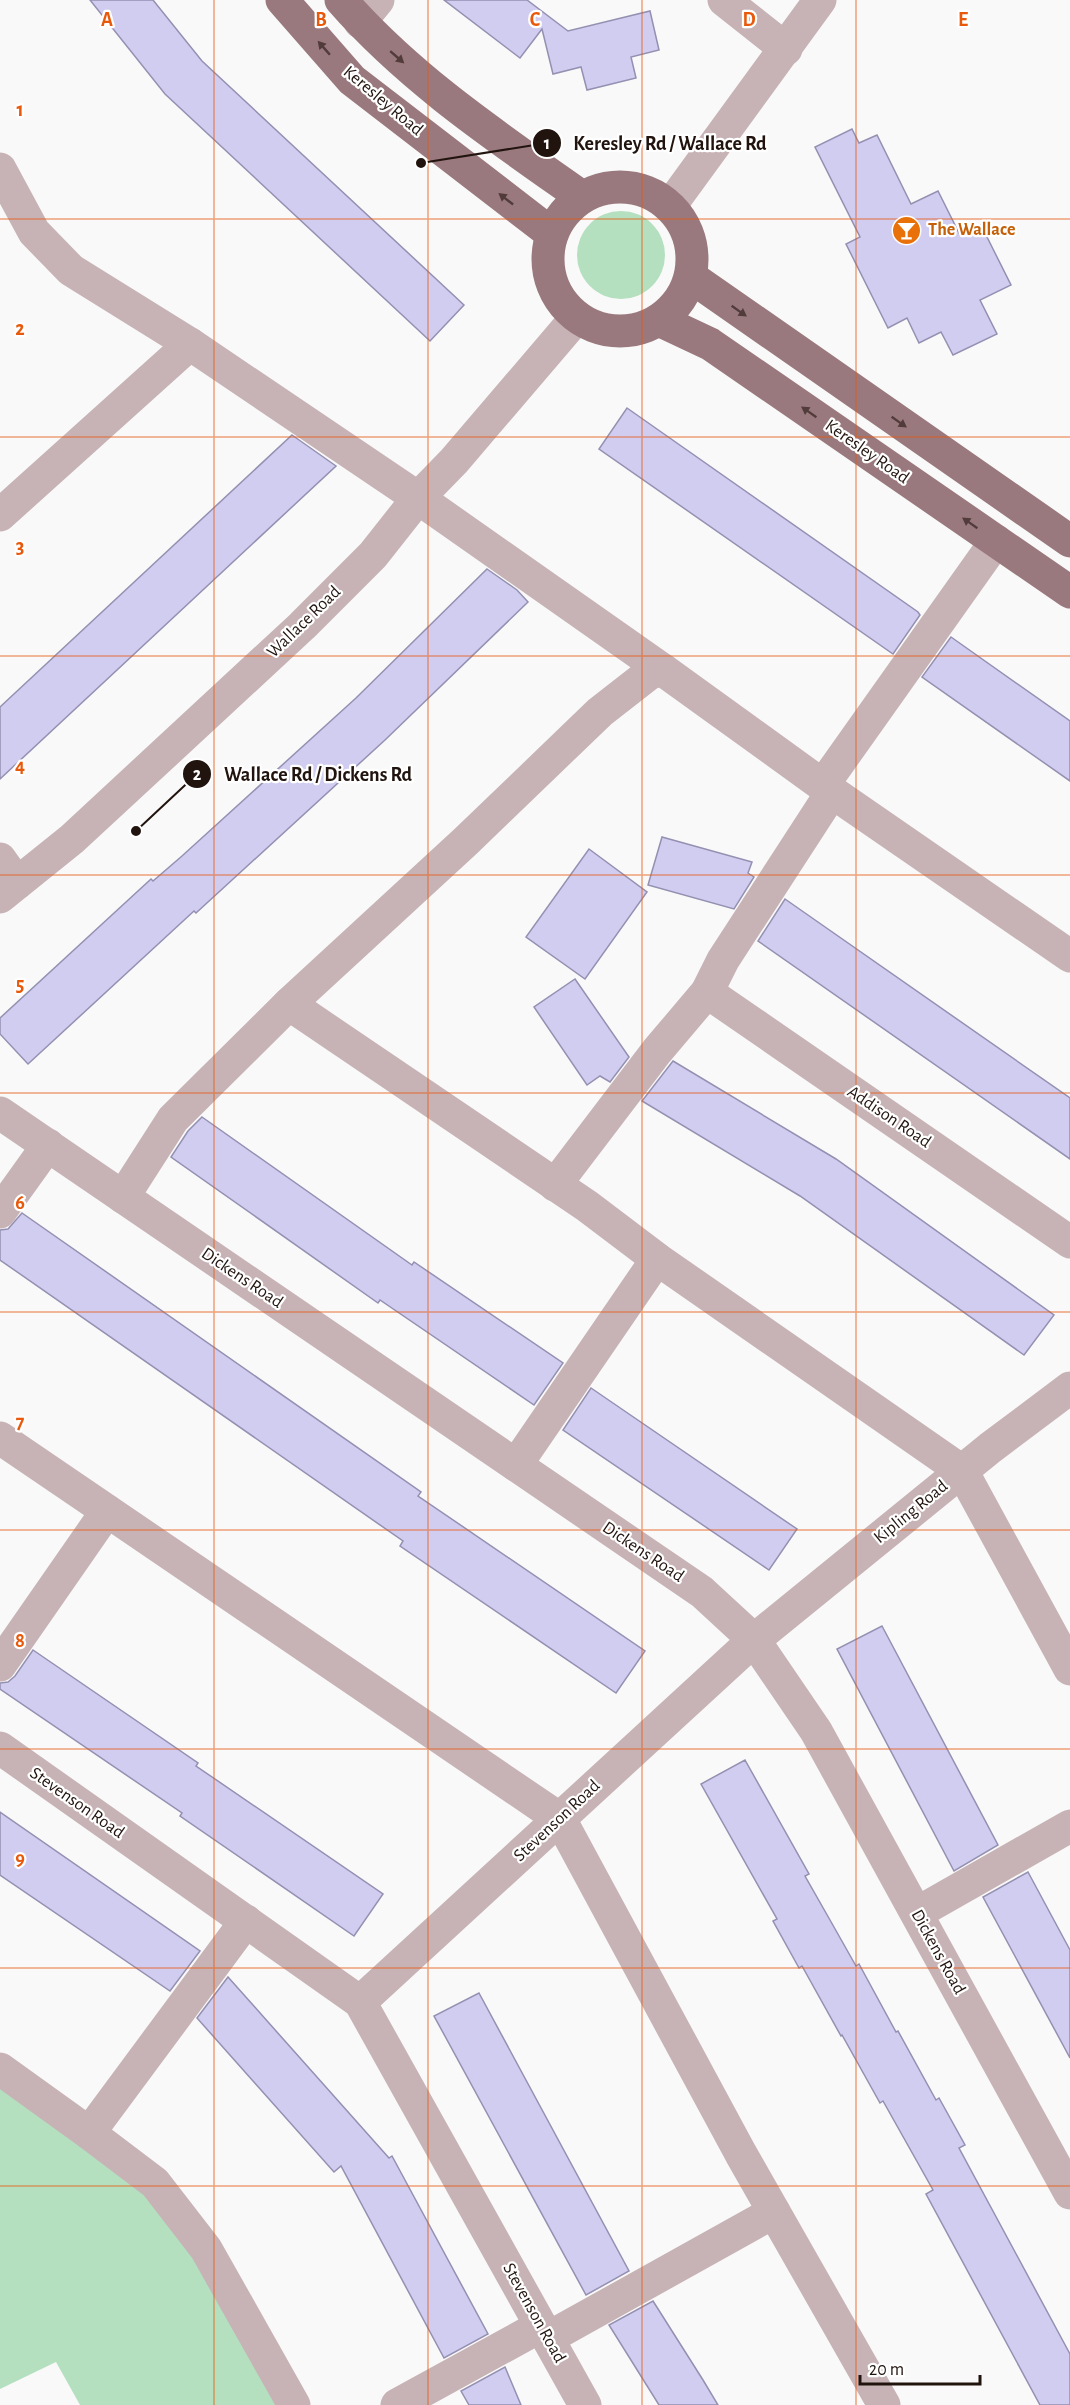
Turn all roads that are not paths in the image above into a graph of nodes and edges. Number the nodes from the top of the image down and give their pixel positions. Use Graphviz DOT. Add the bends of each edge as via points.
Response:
graph roads {
  1 [pos="282,0"];
  2 [pos="724,0"];
  3 [pos="820,0"];
  4 [pos="360,7"];
  5 [pos="786,49"];
  6 [pos="0,169"];
  7 [pos="582,197"];
  8 [pos="670,206"];
  9 [pos="552,234"];
  10 [pos="691,277"];
  11 [pos="577,317"];
  12 [pos="659,320"];
  13 [pos="190,344"];
  14 [pos="418,498"];
  15 [pos="0,515"];
  16 [pos="996,541"];
  17 [pos="1070,541"];
  18 [pos="1070,592"];
  19 [pos="663,670"];
  20 [pos="827,789"];
  21 [pos="6,880"];
  22 [pos="1070,956"];
  23 [pos="707,992"];
  24 [pos="289,1004"];
  25 [pos="0,1113"];
  26 [pos="48,1145"];
  27 [pos="555,1185"];
  28 [pos="123,1197"];
  29 [pos="0,1212"];
  30 [pos="1070,1242"];
  31 [pos="657,1259"];
  32 [pos="1070,1388"];
  33 [pos="0,1438"];
  34 [pos="516,1465"];
  35 [pos="962,1471"];
  36 [pos="107,1511"];
  37 [pos="754,1640"];
  38 [pos="0,1665"];
  39 [pos="1070,1669"];
  40 [pos="0,1748"];
  41 [pos="560,1819"];
  42 [pos="1070,1827"];
  43 [pos="917,1913"];
  44 [pos="246,1921"];
  45 [pos="360,2002"];
  46 [pos="0,2069"];
  47 [pos="89,2133"];
  48 [pos="1070,2193"];
  49 [pos="774,2212"];
  50 [pos="545,2332"];
  51 [pos="294,2405"];
  52 [pos="397,2405"];
  53 [pos="585,2405"];
  54 [pos="884,2405"];
  9 -- 1 [label="main road, Keresley Road, one-way" via="352,80"];
  2 -- 5 [label="street"];
  3 -- 5 [label="street"];
  4 -- 7 [label="main road, one-way" via="369,33 457,109"];
  5 -- 8 [label="street"];
  6 -- 13 [label="street" via="34,232 71,270"];
  7 -- 8 [label="main road" via="601,189 626,187 648,192"];
  7 -- 9 [label="main road" via="562,215"];
  8 -- 10 [label="main road" via="687,230 693,256"];
  9 -- 11 [label="main road" via="548,268 560,300"];
  10 -- 12 [label="main road" via="679,302"];
  10 -- 17 [label="main road, one-way"];
  11 -- 12 [label="main road" via="606,330 632,330"];
  11 -- 14 [label="street, Wallace Road"];
  16 -- 12 [label="main road, Keresley Road, one-way" via="710,344"];
  13 -- 14 [label="street"];
  13 -- 15 [label="street"];
  14 -- 19 [label="street"];
  14 -- 21 [label="street, Wallace Road" via="373,555 302,626 72,839"];
  16 -- 18 [label="main road, Keresley Road"];
  16 -- 20 [label="street"];
  19 -- 20 [label="street"];
  19 -- 24 [label="street" via="650,673 600,712"];
  20 -- 22 [label="street"];
  20 -- 23 [label="street"];
  23 -- 27 [label="street"];
  23 -- 30 [label="street, Addison Road"];
  24 -- 27 [label="street"];
  24 -- 28 [label="street" via="173,1119"];
  25 -- 26 [label="street, Dickens Road"];
  26 -- 28 [label="street, Dickens Road"];
  26 -- 29 [label="street"];
  27 -- 31 [label="street"];
  28 -- 34 [label="street, Dickens Road"];
  31 -- 34 [label="street"];
  31 -- 35 [label="street"];
  32 -- 35 [label="street, Kipling Road"];
  33 -- 36 [label="street"];
  34 -- 37 [label="street, Dickens Road" via="702,1592"];
  35 -- 37 [label="street, Kipling Road"];
  35 -- 39 [label="street"];
  36 -- 38 [label="street"];
  36 -- 41 [label="street"];
  37 -- 41 [label="street, Stevenson Road"];
  37 -- 43 [label="street, Dickens Road" via="816,1731"];
  40 -- 44 [label="street, Stevenson Road"];
  41 -- 45 [label="street, Stevenson Road"];
  41 -- 49 [label="street"];
  42 -- 43 [label="street"];
  43 -- 48 [label="street, Dickens Road"];
  44 -- 45 [label="street, Stevenson Road"];
  44 -- 47 [label="street"];
  45 -- 50 [label="street, Stevenson Road"];
  46 -- 47 [label="street"];
  47 -- 51 [label="street" via="155,2182 206,2249"];
  49 -- 50 [label="street"];
  49 -- 54 [label="street"];
  50 -- 52 [label="street"];
  50 -- 53 [label="street, Stevenson Road"];
}
